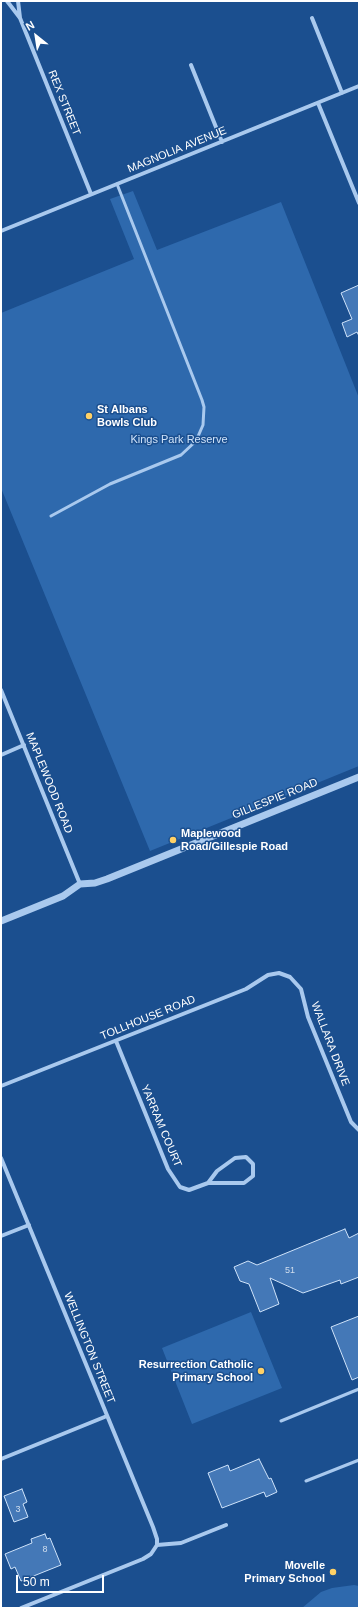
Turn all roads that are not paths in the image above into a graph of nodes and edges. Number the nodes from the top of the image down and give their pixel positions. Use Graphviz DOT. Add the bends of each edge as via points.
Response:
graph roads {
  1 [pos="7,1"];
  2 [pos="18,1"];
  3 [pos="20,18"];
  4 [pos="312,18"];
  5 [pos="191,65"];
  6 [pos="359,86"];
  7 [pos="342,93"];
  8 [pos="318,103"];
  9 [pos="222,142"];
  10 [pos="118,184"];
  11 [pos="91,194"];
  12 [pos="359,203"];
  13 [pos="1,231"];
  14 [pos="51,516"];
  15 [pos="1,690"];
  16 [pos="24,745"];
  17 [pos="1,755"];
  18 [pos="359,777"];
  19 [pos="80,884"];
  20 [pos="1,921"];
  21 [pos="298,984"];
  22 [pos="116,1041"];
  23 [pos="1,1086"];
  24 [pos="359,1130"];
  25 [pos="1,1158"];
  26 [pos="208,1183"];
  27 [pos="29,1225"];
  28 [pos="1,1236"];
  29 [pos="359,1389"];
  30 [pos="107,1416"];
  31 [pos="282,1421"];
  32 [pos="1,1459"];
  33 [pos="359,1460"];
  34 [pos="306,1481"];
  35 [pos="226,1525"];
  36 [pos="157,1545"];
  37 [pos="21,1608"];
  1 -- 3 [label="street, REX STREET"];
  2 -- 3 [label="street, REX STREET"];
  3 -- 11 [label="street, REX STREET"];
  4 -- 7 [label="street"];
  5 -- 9 [label="street"];
  6 -- 7 [label="street, MAGNOLIA AVENUE"];
  7 -- 8 [label="street, MAGNOLIA AVENUE"];
  8 -- 9 [label="street, MAGNOLIA AVENUE"];
  8 -- 12 [label="street"];
  9 -- 10 [label="street, MAGNOLIA AVENUE"];
  10 -- 11 [label="street, MAGNOLIA AVENUE"];
  10 -- 14 [label="lane" via="202,400 203,424 196,441 181,455 110,484"];
  11 -- 13 [label="street, MAGNOLIA AVENUE"];
  15 -- 16 [label="street, MAPLEWOOD ROAD"];
  16 -- 17 [label="street"];
  16 -- 19 [label="street, MAPLEWOOD ROAD"];
  18 -- 19 [label="street, GILLESPIE ROAD" via="107,879"];
  19 -- 20 [label="street, GILLESPIE ROAD" via="63,896"];
  21 -- 22 [label="street, TOLLHOUSE ROAD" via="285,974 273,974 246,989"];
  21 -- 24 [label="street, WALLARA DRIVE" via="308,1017 351,1122"];
  22 -- 23 [label="street, TOLLHOUSE ROAD"];
  22 -- 26 [label="street, YARRAM COURT" via="174,1181 180,1187 189,1190"];
  25 -- 27 [label="street, WELLINGTON STREET"];
  26 -- 26 [label="street, YARRAM COURT" via="217,1171 235,1158 246,1157 254,1164 253,1176 244,1183"];
  27 -- 28 [label="street"];
  27 -- 30 [label="street, WELLINGTON STREET"];
  29 -- 31 [label="lane"];
  30 -- 32 [label="street"];
  30 -- 36 [label="street, WELLINGTON STREET" via="155,1534"];
  33 -- 34 [label="lane"];
  35 -- 36 [label="street" via="181,1543"];
  36 -- 37 [label="street" via="151,1554 143,1559"];
}
